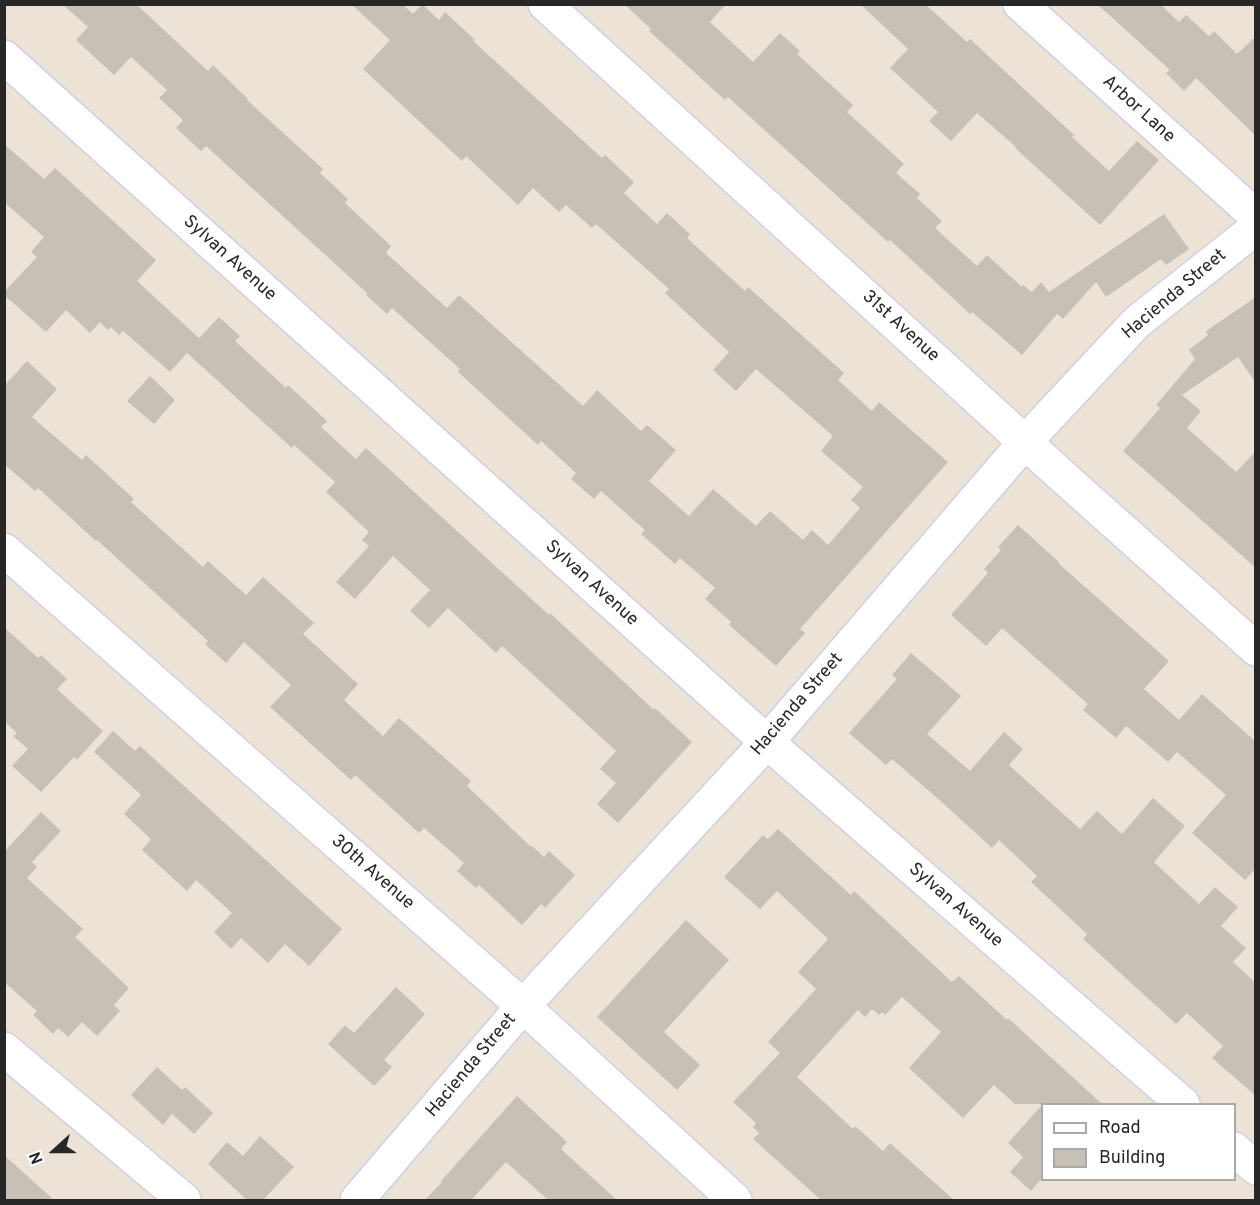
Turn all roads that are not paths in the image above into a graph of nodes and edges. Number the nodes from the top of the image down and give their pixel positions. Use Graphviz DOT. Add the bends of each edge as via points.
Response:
graph roads {
  1 [pos="545,4"];
  2 [pos="1020,4"];
  3 [pos="4,57"];
  4 [pos="1256,216"];
  5 [pos="1256,228"];
  6 [pos="1025,442"];
  7 [pos="4,550"];
  8 [pos="1256,649"];
  9 [pos="767,742"];
  10 [pos="523,1006"];
  11 [pos="4,1049"];
  12 [pos="1182,1103"];
  13 [pos="1236,1151"];
  14 [pos="1256,1168"];
  15 [pos="184,1200"];
  16 [pos="357,1200"];
  17 [pos="735,1200"];
  1 -- 6 [label="street, 31st Avenue"];
  2 -- 4 [label="street, Arbor Lane"];
  3 -- 9 [label="street, Sylvan Avenue"];
  5 -- 6 [label="street, Hacienda Street" via="1137,322"];
  6 -- 8 [label="street, 31st Avenue"];
  6 -- 9 [label="street, Hacienda Street"];
  7 -- 10 [label="street, 30th Avenue"];
  9 -- 10 [label="street, Hacienda Street"];
  9 -- 12 [label="street, Sylvan Avenue"];
  10 -- 16 [label="street, Hacienda Street"];
  10 -- 17 [label="street, 30th Avenue"];
  11 -- 15 [label="street"];
  13 -- 14 [label="street"];
}
